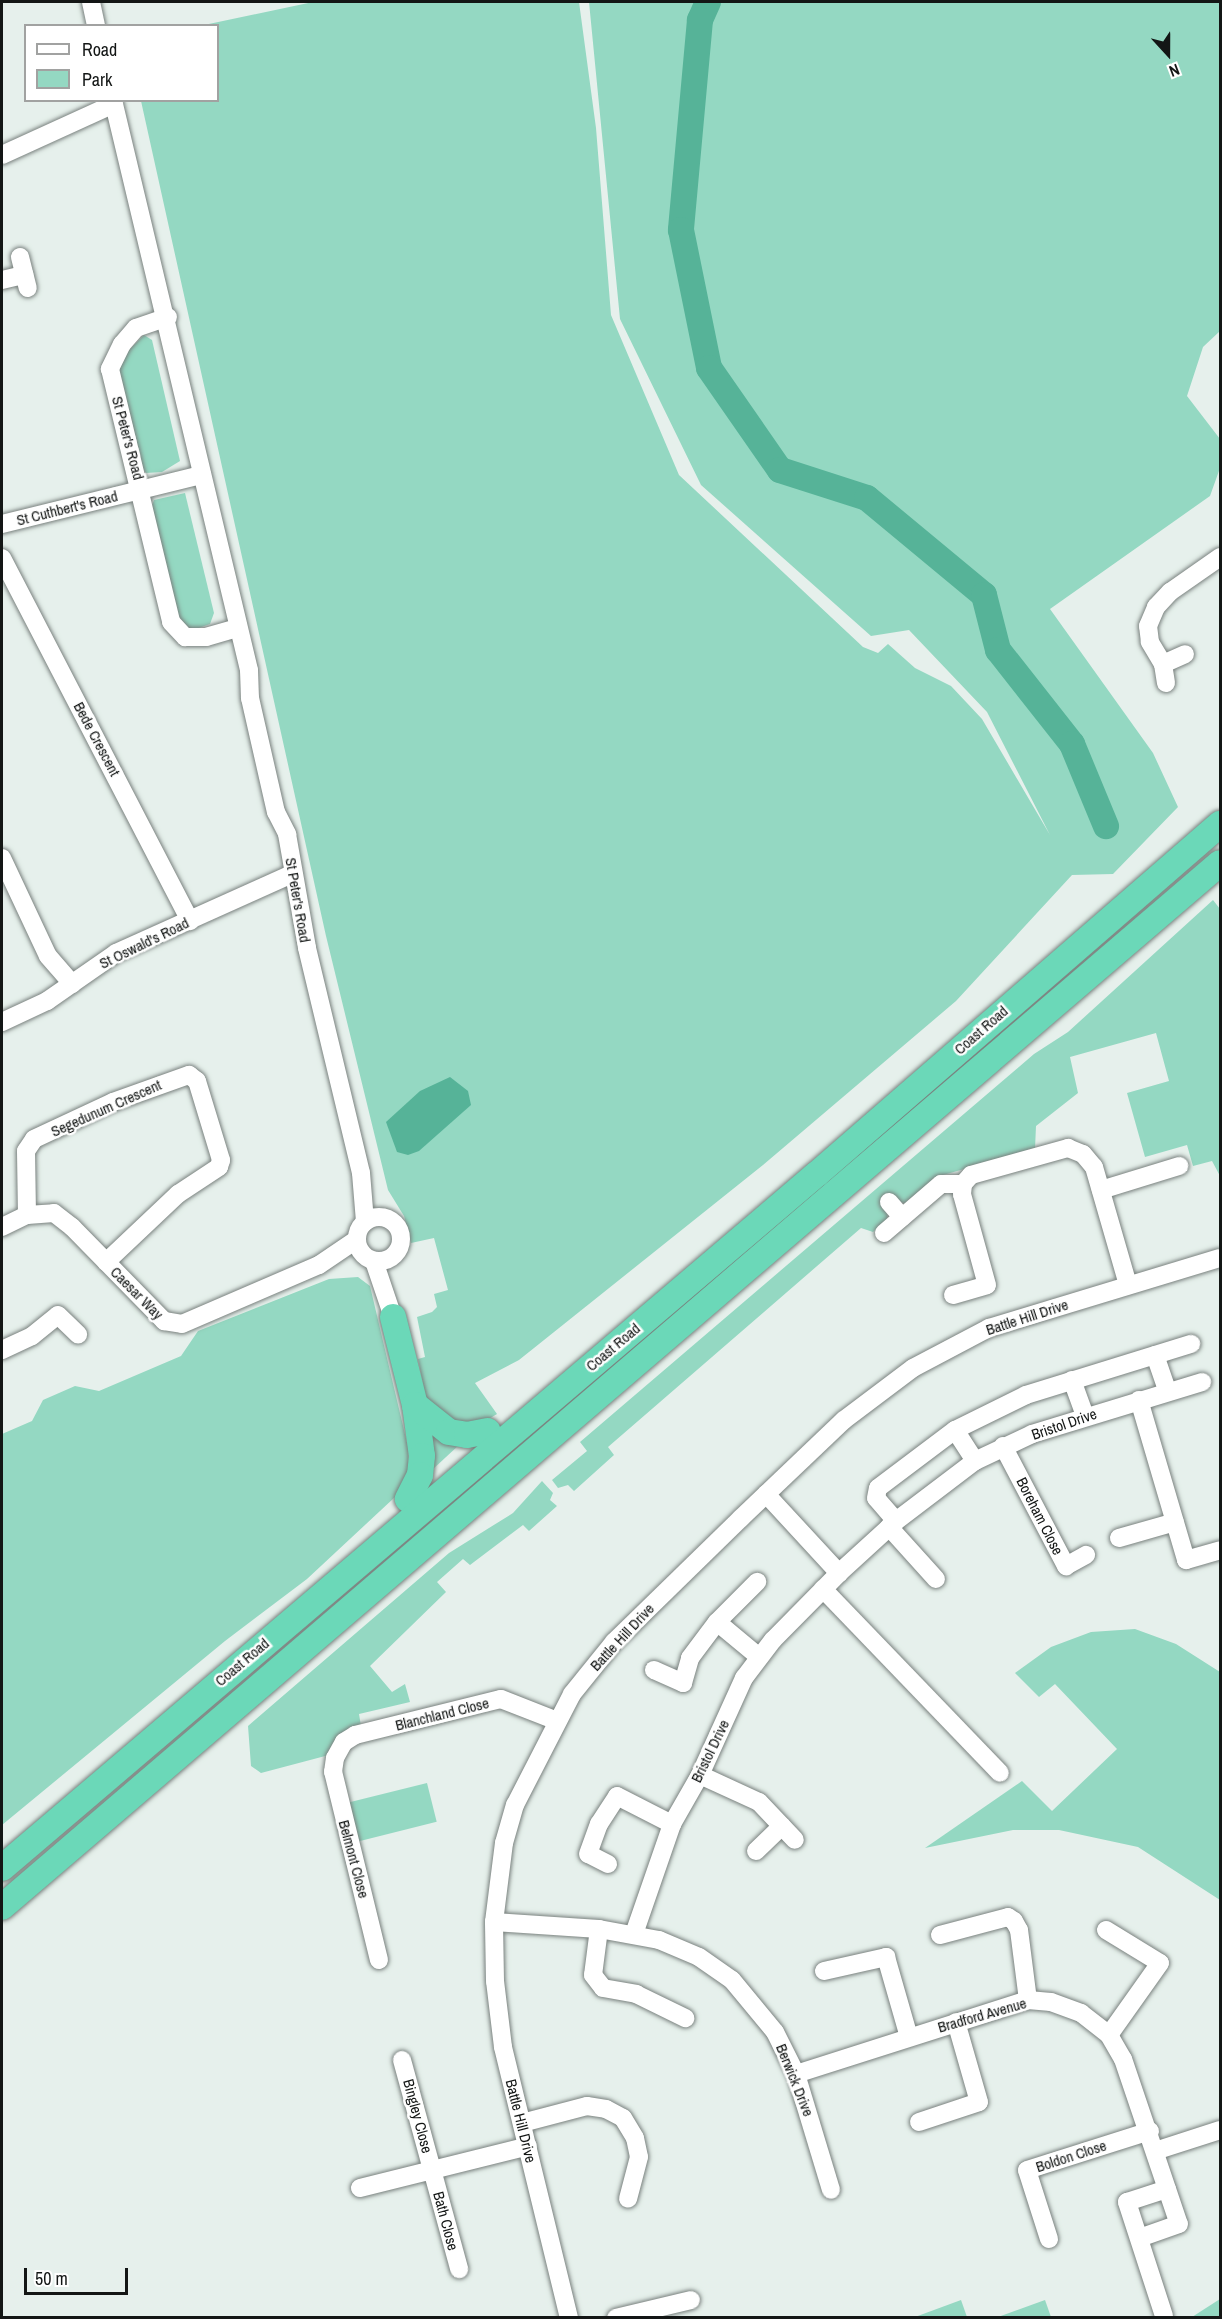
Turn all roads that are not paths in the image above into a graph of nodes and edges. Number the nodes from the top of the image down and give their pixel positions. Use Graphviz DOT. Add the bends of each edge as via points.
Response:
graph roads {
  1 [pos="91,2"];
  2 [pos="96,24"];
  3 [pos="114,102"];
  4 [pos="2,154"];
  5 [pos="24,273"];
  6 [pos="2,280"];
  7 [pos="168,317"];
  8 [pos="202,475"];
  9 [pos="142,489"];
  10 [pos="2,524"];
  11 [pos="1221,557"];
  12 [pos="2,558"];
  13 [pos="237,628"];
  14 [pos="1185,654"];
  15 [pos="1163,664"];
  16 [pos="1166,683"];
  17 [pos="1221,819"];
  18 [pos="1221,824"];
  19 [pos="2,858"];
  20 [pos="1221,863"];
  21 [pos="292,874"];
  22 [pos="1159,874"];
  23 [pos="190,921"];
  24 [pos="72,984"];
  25 [pos="2,1022"];
  26 [pos="1179,1166"];
  27 [pos="817,1174"];
  28 [pos="963,1184"];
  29 [pos="1101,1190"];
  30 [pos="889,1202"];
  31 [pos="27,1215"];
  32 [pos="903,1217"];
  33 [pos="373,1219"];
  34 [pos="2,1227"];
  35 [pos="884,1233"];
  36 [pos="371,1254"];
  37 [pos="1221,1258"];
  38 [pos="106,1262"];
  39 [pos="1128,1285"];
  40 [pos="953,1295"];
  41 [pos="391,1307"];
  42 [pos="78,1334"];
  43 [pos="1191,1344"];
  44 [pos="2,1350"];
  45 [pos="1155,1355"];
  46 [pos="1072,1380"];
  47 [pos="1202,1382"];
  48 [pos="1168,1392"];
  49 [pos="1139,1400"];
  50 [pos="415,1405"];
  51 [pos="1085,1416"];
  52 [pos="955,1430"];
  53 [pos="488,1431"];
  54 [pos="1004,1446"];
  55 [pos="975,1461"];
  56 [pos="766,1494"];
  57 [pos="408,1499"];
  58 [pos="1175,1522"];
  59 [pos="892,1524"];
  60 [pos="1119,1538"];
  61 [pos="1221,1550"];
  62 [pos="1086,1555"];
  63 [pos="839,1573"];
  64 [pos="936,1580"];
  65 [pos="757,1582"];
  66 [pos="823,1589"];
  67 [pos="717,1622"];
  68 [pos="759,1657"];
  69 [pos="654,1670"];
  70 [pos="557,1721"];
  71 [pos="335,1758"];
  72 [pos="1000,1773"];
  73 [pos="700,1775"];
  74 [pos="80,1800"];
  75 [pos="672,1824"];
  76 [pos="782,1826"];
  77 [pos="795,1840"];
  78 [pos="756,1851"];
  79 [pos="608,1864"];
  80 [pos="2,1868"];
  81 [pos="2,1907"];
  82 [pos="494,1922"];
  83 [pos="598,1929"];
  84 [pos="1106,1930"];
  85 [pos="634,1934"];
  86 [pos="940,1935"];
  87 [pos="379,1960"];
  88 [pos="824,1971"];
  89 [pos="1028,2000"];
  90 [pos="685,2018"];
  91 [pos="956,2022"];
  92 [pos="1109,2035"];
  93 [pos="909,2037"];
  94 [pos="402,2060"];
  95 [pos="796,2074"];
  96 [pos="919,2122"];
  97 [pos="522,2123"];
  98 [pos="1221,2130"];
  99 [pos="1150,2131"];
  100 [pos="528,2146"];
  101 [pos="1155,2151"];
  102 [pos="434,2173"];
  103 [pos="360,2188"];
  104 [pos="1167,2189"];
  105 [pos="831,2190"];
  106 [pos="628,2199"];
  107 [pos="1139,2238"];
  108 [pos="1049,2239"];
  109 [pos="459,2269"];
  110 [pos="691,2300"];
  111 [pos="1164,2316"];
  112 [pos="570,2318"];
  113 [pos="616,2318"];
  1 -- 2 [label="street"];
  3 -- 4 [label="street"];
  3 -- 7 [label="street, St Peter's Road"];
  5 -- 6 [label="street"];
  7 -- 8 [label="street, St Peter's Road"];
  7 -- 9 [label="street, St Peter's Road" via="136,328 122,344 110,369"];
  8 -- 9 [label="street, St Cuthbert's Road"];
  8 -- 13 [label="street, St Peter's Road"];
  9 -- 10 [label="street, St Cuthbert's Road"];
  9 -- 13 [label="street, St Peter's Road" via="171,622 185,637 206,637"];
  11 -- 15 [label="street" via="1170,592 1156,607 1148,626 1150,642"];
  12 -- 23 [label="street, Bede Crescent"];
  13 -- 21 [label="street, St Peter's Road" via="249,670 250,698 276,812 287,834"];
  14 -- 15 [label="street"];
  15 -- 16 [label="street"];
  17 -- 22 [label="highway"];
  18 -- 22 [label="highway, Coast Road"];
  19 -- 24 [label="street" via="48,956"];
  20 -- 81 [label="highway, Coast Road"];
  21 -- 23 [label="street, St Oswald's Road"];
  21 -- 33 [label="street, St Peter's Road"];
  22 -- 27 [label="highway, Coast Road"];
  23 -- 24 [label="street, St Oswald's Road" via="116,953"];
  24 -- 25 [label="street, St Oswald's Road"];
  26 -- 29 [label="street"];
  27 -- 53 [label="highway"];
  27 -- 74 [label="highway, Coast Road"];
  28 -- 29 [label="street" via="971,1175 1068,1148 1083,1154 1094,1167"];
  28 -- 32 [label="street" via="941,1184"];
  28 -- 40 [label="street" via="962,1194 987,1285"];
  29 -- 39 [label="street"];
  30 -- 32 [label="street"];
  31 -- 34 [label="street, Caesar Way"];
  31 -- 38 [label="street, Caesar Way" via="54,1213"];
  31 -- 38 [label="street, Segedunum Crescent" via="26,1151 34,1139 113,1102 189,1076 197,1082 221,1160 219,1167 178,1194"];
  32 -- 35 [label="street"];
  33 -- 36 [label="street, St Peter's Road"];
  33 -- 36 [label="street, St Peter's Road" via="392,1221 401,1233 399,1248"];
  36 -- 38 [label="street, Caesar Way" via="319,1265 182,1324 164,1321"];
  36 -- 41 [label="street, St Peter's Road"];
  37 -- 39 [label="street, Battle Hill Drive"];
  39 -- 56 [label="street, Battle Hill Drive" via="989,1328 913,1368 844,1420"];
  41 -- 50 [label="highway"];
  42 -- 44 [label="street" via="58,1315 32,1336"];
  43 -- 45 [label="street"];
  45 -- 46 [label="street"];
  45 -- 48 [label="street"];
  46 -- 51 [label="street"];
  46 -- 52 [label="street" via="992,1409"];
  47 -- 48 [label="street, Bristol Drive"];
  48 -- 49 [label="street, Bristol Drive"];
  49 -- 51 [label="street, Bristol Drive"];
  49 -- 58 [label="street"];
  50 -- 53 [label="highway" via="449,1432 467,1435"];
  50 -- 57 [label="highway" via="422,1467"];
  51 -- 54 [label="street, Bristol Drive"];
  52 -- 55 [label="street"];
  52 -- 59 [label="street" via="878,1488 876,1498"];
  53 -- 57 [label="highway"];
  54 -- 55 [label="street, Bristol Drive"];
  54 -- 62 [label="street, Boreham Close" via="1066,1566"];
  55 -- 59 [label="street, Bristol Drive"];
  56 -- 63 [label="street"];
  56 -- 70 [label="street, Battle Hill Drive" via="614,1642 572,1694"];
  57 -- 74 [label="highway"];
  58 -- 60 [label="street"];
  58 -- 61 [label="street" via="1186,1560"];
  59 -- 63 [label="street, Bristol Drive"];
  59 -- 64 [label="street"];
  63 -- 66 [label="street, Bristol Drive"];
  65 -- 67 [label="street"];
  66 -- 68 [label="street, Bristol Drive"];
  66 -- 72 [label="street"];
  67 -- 68 [label="street"];
  67 -- 69 [label="street" via="690,1658 683,1683"];
  68 -- 73 [label="street, Bristol Drive" via="744,1678"];
  70 -- 71 [label="street, Blanchland Close" via="501,1699 355,1735 344,1742"];
  70 -- 82 [label="street, Battle Hill Drive" via="520,1794 505,1837"];
  71 -- 87 [label="street, Belmont Close" via="333,1772 339,1800"];
  73 -- 75 [label="street, Bristol Drive"];
  73 -- 76 [label="street" via="759,1802"];
  74 -- 80 [label="highway, Coast Road"];
  75 -- 79 [label="street" via="618,1796 599,1824 588,1854"];
  75 -- 85 [label="street, Bristol Drive"];
  76 -- 77 [label="street"];
  76 -- 78 [label="street"];
  82 -- 83 [label="street, Berwick Drive"];
  82 -- 97 [label="street, Battle Hill Drive" via="495,1981 503,2047"];
  83 -- 85 [label="street, Berwick Drive"];
  83 -- 90 [label="street" via="593,1975 603,1988 636,1994"];
  84 -- 92 [label="street" via="1160,1964"];
  85 -- 95 [label="street, Berwick Drive" via="699,1957 732,1980 775,2032"];
  86 -- 89 [label="street" via="1008,1917 1014,1921 1019,1930"];
  88 -- 93 [label="street" via="886,1957"];
  89 -- 91 [label="street, Bradford Avenue"];
  89 -- 92 [label="street, Bradford Avenue" via="1051,2002 1081,2013"];
  91 -- 93 [label="street, Bradford Avenue"];
  91 -- 96 [label="street" via="979,2102"];
  92 -- 99 [label="street, Bradford Avenue" via="1135,2085"];
  93 -- 95 [label="street, Bradford Avenue"];
  94 -- 102 [label="street, Bingley Close"];
  95 -- 105 [label="street, Berwick Drive"];
  97 -- 100 [label="street, Battle Hill Drive"];
  97 -- 106 [label="street" via="587,2106 606,2109 623,2118 639,2157"];
  98 -- 101 [label="street"];
  99 -- 101 [label="street, Bradford Avenue"];
  99 -- 108 [label="street, Boldon Close" via="1027,2170"];
  100 -- 102 [label="street"];
  100 -- 112 [label="street, Battle Hill Drive"];
  101 -- 104 [label="street, Bradford Avenue"];
  102 -- 103 [label="street"];
  102 -- 109 [label="street, Bath Close"];
  104 -- 107 [label="street, Bradford Avenue" via="1179,2224"];
  104 -- 107 [label="street" via="1127,2202"];
  107 -- 111 [label="street"];
  110 -- 113 [label="street"];
}
